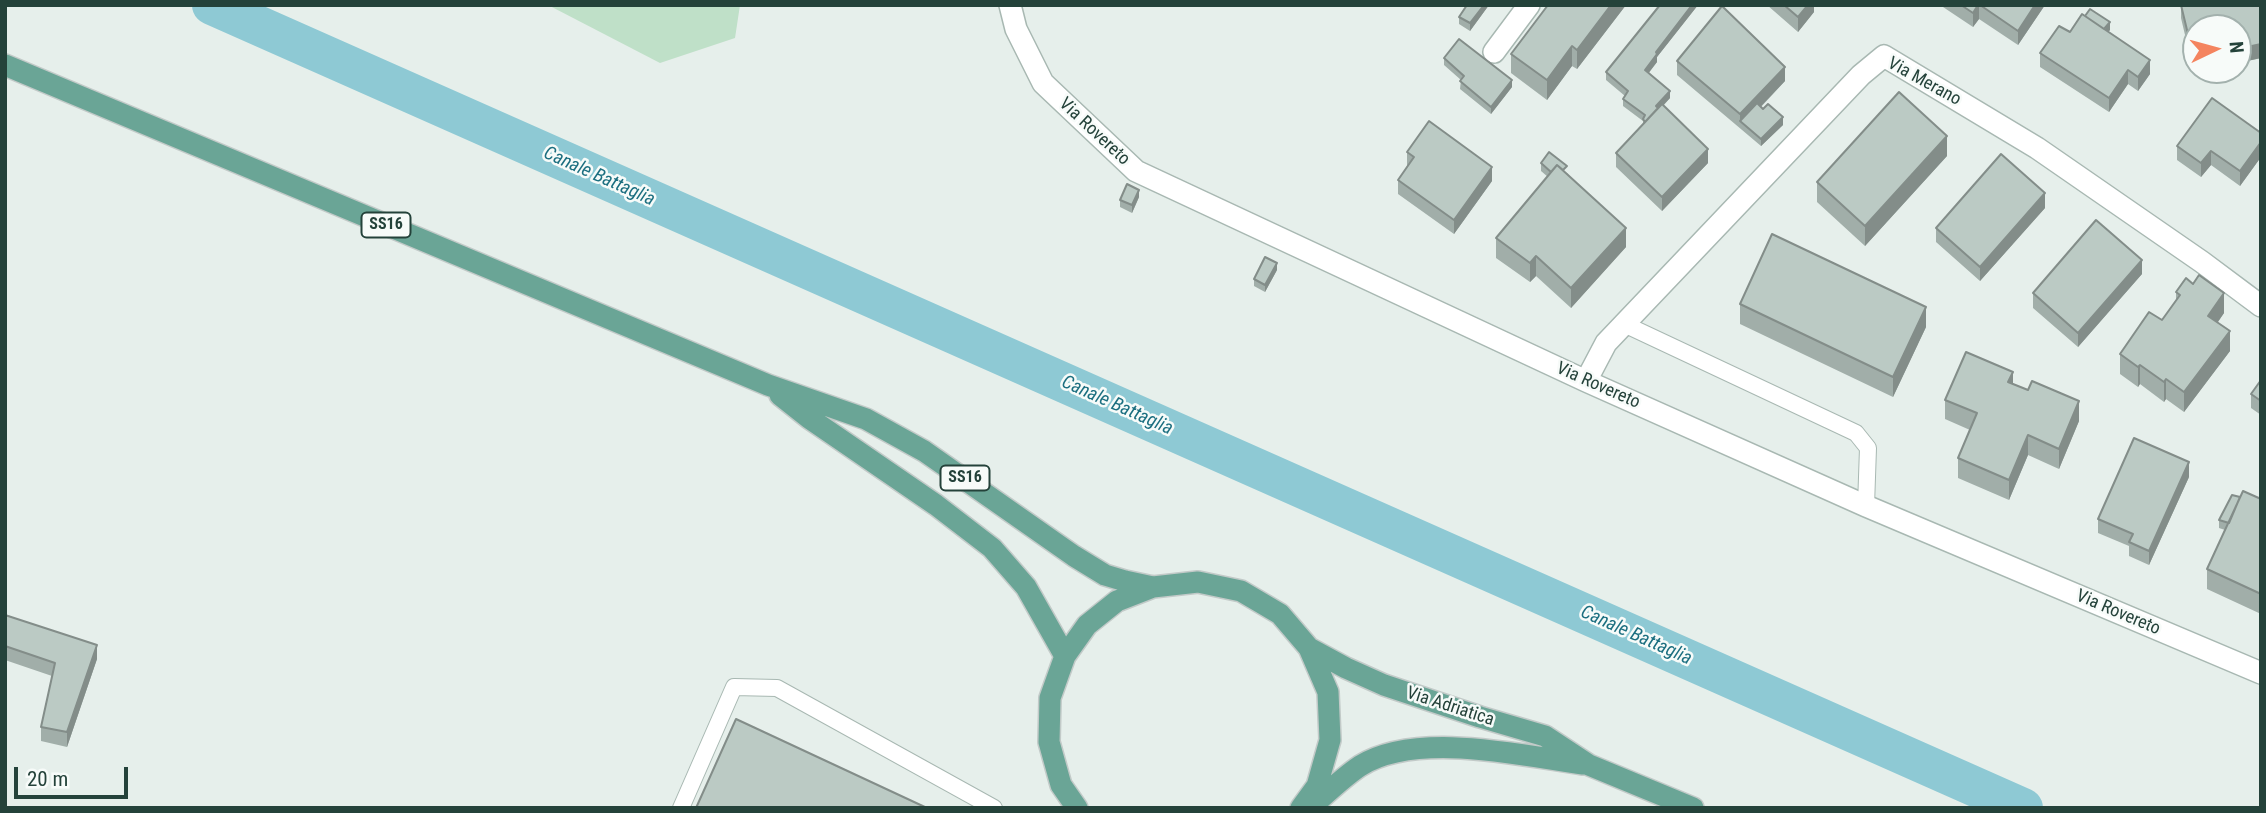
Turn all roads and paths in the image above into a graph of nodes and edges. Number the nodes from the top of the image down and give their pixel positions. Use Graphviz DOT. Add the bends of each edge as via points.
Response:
graph roads {
  1 [pos="1010,5"];
  2 [pos="1528,5"];
  3 [pos="1494,51"];
  4 [pos="5,65"];
  5 [pos="2261,306"];
  6 [pos="1624,324"];
  7 [pos="1586,381"];
  8 [pos="768,384"];
  9 [pos="1866,506"];
  10 [pos="1153,587"];
  11 [pos="1309,648"];
  12 [pos="1065,656"];
  13 [pos="2261,673"];
  14 [pos="1589,765"];
  15 [pos="681,808"];
  16 [pos="994,808"];
  17 [pos="1077,808"];
  18 [pos="1301,808"];
  19 [pos="1310,808"];
  20 [pos="1693,808"];
  1 -- 7 [label="street, Via Rovereto" via="1016,29 1043,83 1136,171"];
  2 -- 3 [label="street"];
  4 -- 8 [label="main road, SS16"];
  5 -- 6 [label="street, Via Merano" via="2037,148 1884,57 1861,75"];
  6 -- 7 [label="street, Via Merano" via="1606,343"];
  6 -- 9 [label="lane" via="1856,433 1868,448"];
  7 -- 9 [label="street, Via Rovereto"];
  8 -- 10 [label="main road, SS16" via="866,419 925,451 1105,575"];
  8 -- 12 [label="main road, SS16" via="992,548 1026,587"];
  9 -- 13 [label="street, Via Rovereto"];
  10 -- 11 [label="main road, SS16" via="1198,582 1241,591 1280,614"];
  10 -- 12 [label="main road, SS16" via="1117,601 1087,625"];
  11 -- 14 [label="main road, Via Adriatica / SS16" via="1384,685 1545,736"];
  11 -- 18 [label="main road, SS16" via="1328,692 1330,740 1317,786"];
  12 -- 17 [label="main road, SS16" via="1050,698 1049,742 1061,785"];
  14 -- 19 [label="main road, Via Adriatica / SS16" via="1462,749 1387,754 1360,766"];
  14 -- 20 [label="main road, Via Adriatica / SS16"];
  15 -- 16 [label="lane" via="734,687 777,688"];
}
